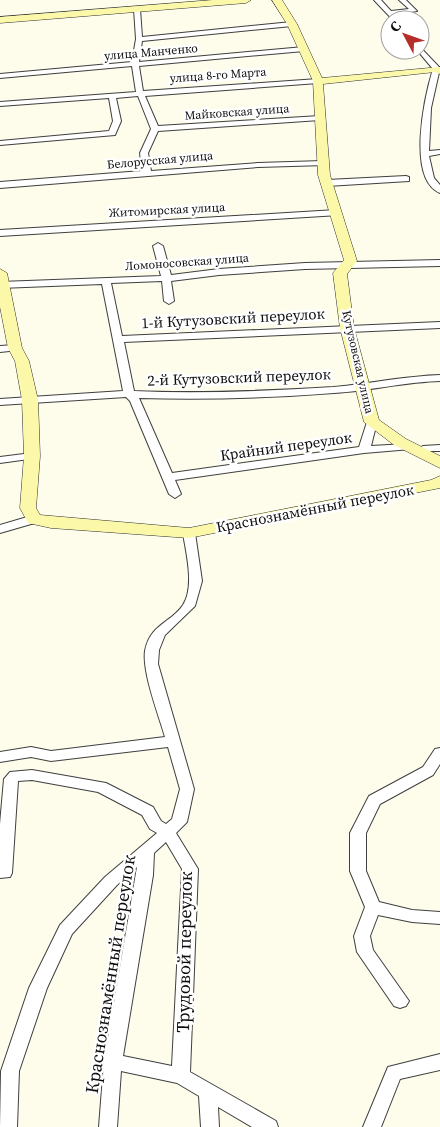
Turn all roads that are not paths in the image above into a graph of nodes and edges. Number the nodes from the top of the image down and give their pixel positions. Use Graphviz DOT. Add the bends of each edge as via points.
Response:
graph roads {
  1 [pos="246,0"];
  2 [pos="277,0"];
  3 [pos="377,0"];
  4 [pos="402,0"];
  5 [pos="137,9"];
  6 [pos="386,10"];
  7 [pos="413,10"];
  8 [pos="0,20"];
  9 [pos="292,24"];
  10 [pos="139,39"];
  11 [pos="304,49"];
  12 [pos="430,60"];
  13 [pos="135,64"];
  14 [pos="439,70"];
  15 [pos="0,76"];
  16 [pos="318,81"];
  17 [pos="140,93"];
  18 [pos="112,96"];
  19 [pos="0,104"];
  20 [pos="320,118"];
  21 [pos="156,129"];
  22 [pos="0,143"];
  23 [pos="440,152"];
  24 [pos="426,154"];
  25 [pos="323,163"];
  26 [pos="147,174"];
  27 [pos="440,174"];
  28 [pos="429,175"];
  29 [pos="406,179"];
  30 [pos="326,182"];
  31 [pos="0,185"];
  32 [pos="440,190"];
  33 [pos="336,213"];
  34 [pos="0,233"];
  35 [pos="158,246"];
  36 [pos="440,263"];
  37 [pos="347,265"];
  38 [pos="166,278"];
  39 [pos="106,280"];
  40 [pos="1,281"];
  41 [pos="169,301"];
  42 [pos="440,325"];
  43 [pos="347,328"];
  44 [pos="118,339"];
  45 [pos="8,348"];
  46 [pos="440,378"];
  47 [pos="361,386"];
  48 [pos="129,394"];
  49 [pos="30,400"];
  50 [pos="0,402"];
  51 [pos="372,422"];
  52 [pos="407,447"];
  53 [pos="440,448"];
  54 [pos="364,450"];
  55 [pos="420,451"];
  56 [pos="32,456"];
  57 [pos="0,460"];
  58 [pos="440,463"];
  59 [pos="169,477"];
  60 [pos="440,481"];
  61 [pos="174,494"];
  62 [pos="34,519"];
  63 [pos="0,529"];
  64 [pos="189,533"];
  65 [pos="174,741"];
  66 [pos="440,753"];
  67 [pos="0,757"];
  68 [pos="168,832"];
  69 [pos="146,851"];
  70 [pos="4,873"];
  71 [pos="372,908"];
  72 [pos="440,918"];
  73 [pos="400,1001"];
  74 [pos="113,1062"];
  75 [pos="440,1062"];
  76 [pos="181,1076"];
  77 [pos="208,1092"];
  78 [pos="8,1127"];
  79 [pos="108,1127"];
  80 [pos="210,1127"];
  81 [pos="269,1127"];
  82 [pos="372,1127"];
  1 -- 5 [label="street"];
  2 -- 9 [label="street, Кутузовская улица"];
  3 -- 6 [label="street"];
  4 -- 7 [label="street"];
  5 -- 8 [label="street"];
  5 -- 10 [label="street"];
  9 -- 10 [label="street"];
  9 -- 11 [label="street, Кутузовская улица"];
  10 -- 13 [label="street"];
  11 -- 13 [label="street, улица Манченко"];
  11 -- 16 [label="street, Кутузовская улица"];
  12 -- 14 [label="street"];
  13 -- 15 [label="street, улица Манченко"];
  13 -- 17 [label="street"];
  14 -- 16 [label="street, улица 8-го Марта"];
  14 -- 24 [label="street" via="429,94"];
  16 -- 17 [label="street, улица 8-го Марта"];
  16 -- 20 [label="street, Кутузовская улица"];
  17 -- 18 [label="street, улица 8-го Марта"];
  17 -- 21 [label="street"];
  18 -- 19 [label="street, улица 8-го Марта"];
  18 -- 22 [label="street" via="117,121 112,133"];
  20 -- 21 [label="street, Майковская улица"];
  20 -- 25 [label="street, Кутузовская улица"];
  21 -- 26 [label="street" via="144,153"];
  23 -- 24 [label="street"];
  24 -- 28 [label="street"];
  25 -- 26 [label="street, Белорусская улица"];
  25 -- 30 [label="street, Кутузовская улица"];
  26 -- 31 [label="street, Белорусская улица"];
  27 -- 28 [label="street"];
  28 -- 32 [label="street"];
  29 -- 30 [label="street"];
  30 -- 33 [label="street, Кутузовская улица"];
  33 -- 34 [label="street, Житомирская улица"];
  33 -- 37 [label="street, Кутузовская улица" via="351,261"];
  35 -- 38 [label="street"];
  36 -- 37 [label="street, Ломоносовская улица"];
  37 -- 38 [label="street, Ломоносовская улица"];
  37 -- 43 [label="street, Кутузовская улица" via="340,273"];
  38 -- 39 [label="street, Ломоносовская улица"];
  38 -- 41 [label="street"];
  39 -- 40 [label="street, Ломоносовская улица"];
  39 -- 44 [label="street"];
  40 -- 45 [label="street"];
  42 -- 43 [label="street, 1-й Кутузовский переулок"];
  43 -- 44 [label="street, 1-й Кутузовский переулок"];
  43 -- 47 [label="street, Кутузовская улица"];
  44 -- 48 [label="street"];
  45 -- 49 [label="street" via="22,361"];
  46 -- 47 [label="street, 2-й Кутузовский переулок"];
  47 -- 48 [label="street, 2-й Кутузовский переулок" via="234,394"];
  47 -- 51 [label="street, Кутузовская улица"];
  48 -- 49 [label="street, 2-й Кутузовский переулок"];
  48 -- 59 [label="street" via="135,400"];
  49 -- 50 [label="street, 2-й Кутузовский переулок"];
  49 -- 56 [label="street"];
  51 -- 52 [label="street, Кутузовская улица"];
  51 -- 54 [label="street"];
  52 -- 54 [label="street, Крайний переулок"];
  52 -- 55 [label="street, Кутузовская улица"];
  53 -- 55 [label="street"];
  54 -- 59 [label="street, Крайний переулок"];
  55 -- 58 [label="street, Кутузовская улица"];
  56 -- 57 [label="street"];
  56 -- 62 [label="street" via="28,508"];
  59 -- 61 [label="street"];
  60 -- 64 [label="street, Краснознамённый переулок"];
  62 -- 63 [label="street, Краснознамённый переулок"];
  62 -- 64 [label="street, Краснознамённый переулок"];
  64 -- 65 [label="street, Краснознамённый переулок" via="196,581 189,606 158,633 152,650 151,664"];
  65 -- 67 [label="street" via="51,756 31,752"];
  65 -- 68 [label="street, Краснознамённый переулок" via="188,789 179,822"];
  66 -- 71 [label="street" via="428,771 374,800 358,833 358,871"];
  68 -- 69 [label="street, Краснознамённый переулок"];
  68 -- 70 [label="street, Трудовой переулок" via="155,824 148,811 101,787 32,775 15,776 12,779"];
  68 -- 76 [label="street, Трудовой переулок" via="190,869"];
  69 -- 74 [label="street, Краснознамённый переулок" via="145,874"];
  69 -- 78 [label="street" via="111,881 66,930 38,988 10,1071"];
  71 -- 72 [label="street"];
  71 -- 73 [label="street" via="362,936 365,952"];
  74 -- 76 [label="street"];
  74 -- 79 [label="street, Краснознамённый переулок"];
  75 -- 82 [label="street" via="394,1073"];
  76 -- 77 [label="street"];
  77 -- 80 [label="street"];
  77 -- 81 [label="street"];
}
